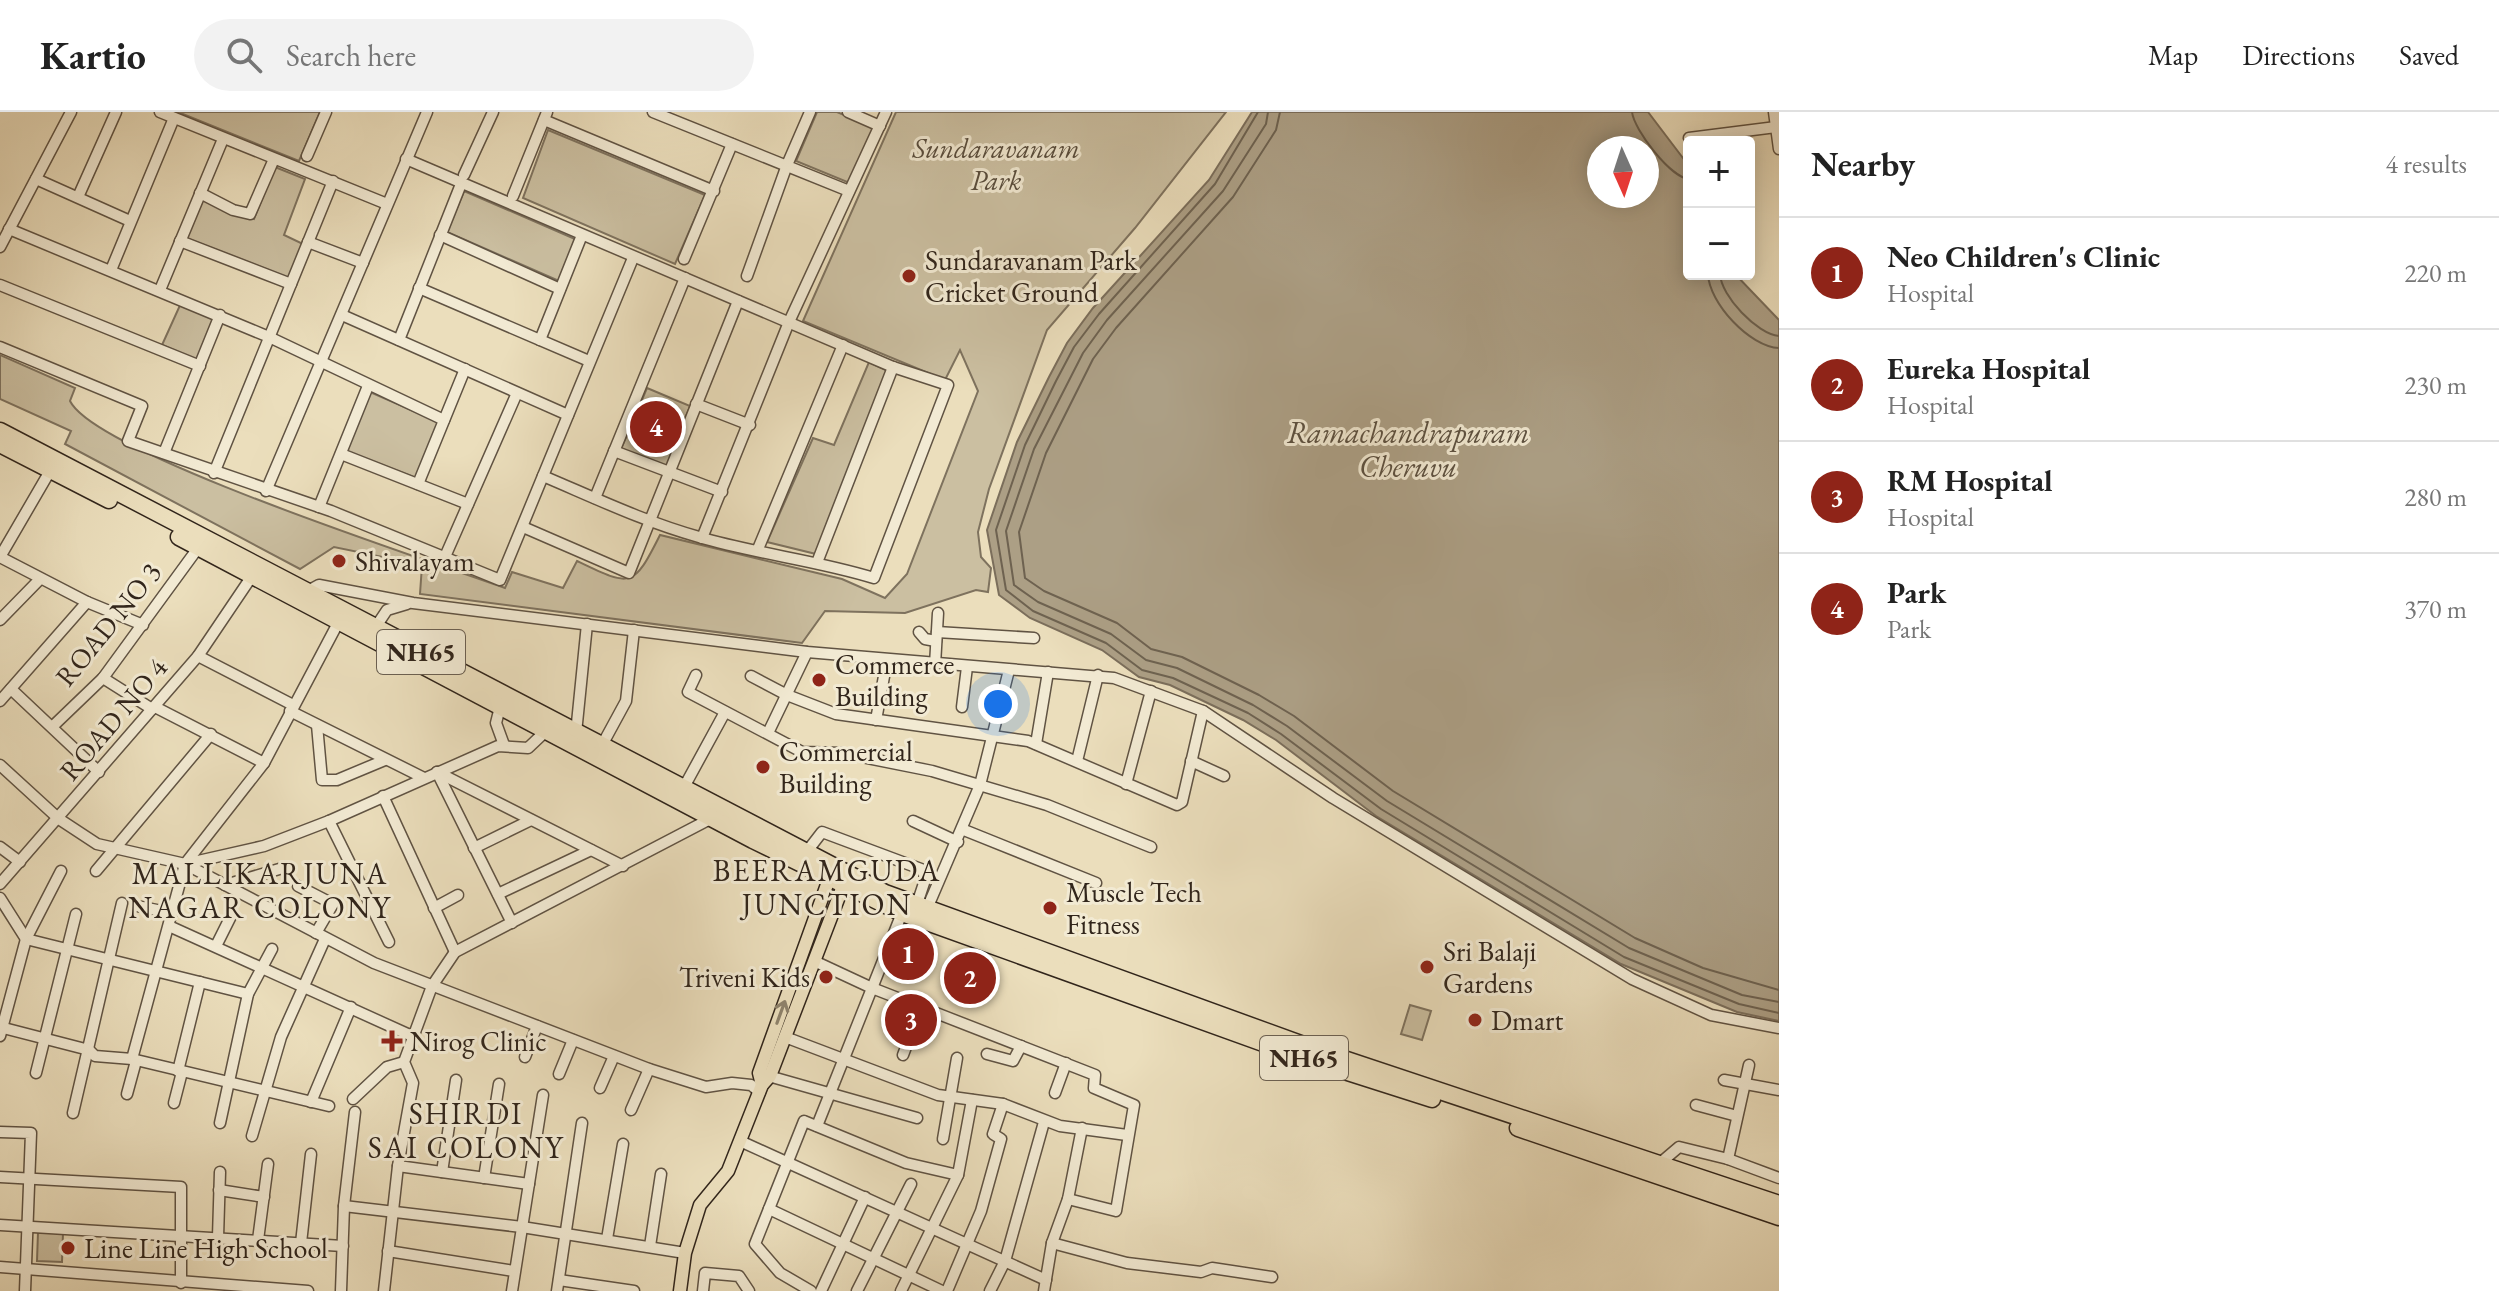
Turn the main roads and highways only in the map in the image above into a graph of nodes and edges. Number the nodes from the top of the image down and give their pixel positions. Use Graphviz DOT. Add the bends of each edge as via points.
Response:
graph roads {
  1 [pos="0,431"];
  2 [pos="0,444"];
  3 [pos="100,490"];
  4 [pos="119,499"];
  5 [pos="616,761"];
  6 [pos="634,770"];
  7 [pos="836,883"];
  8 [pos="915,910"];
  9 [pos="1045,960"];
  10 [pos="763,1082"];
  11 [pos="1779,1204"];
  12 [pos="1779,1217"];
  13 [pos="680,1291"];
  1 -- 3 [label="highway, NH65"];
  2 -- 3 [label="highway, NH65"];
  3 -- 4 [label="highway, NH65"];
  4 -- 5 [label="highway, NH65" via="338,623"];
  4 -- 5 [label="highway, NH65" via="308,591 576,733"];
  5 -- 6 [label="highway, NH65"];
  6 -- 7 [label="highway, NH65"];
  6 -- 8 [label="highway, NH65" via="683,789"];
  7 -- 8 [label="highway, NH65"];
  10 -- 7 [label="main road, one-way"];
  7 -- 10 [label="main road" via="814,961"];
  8 -- 9 [label="highway, NH65"];
  8 -- 9 [label="highway, NH65"];
  9 -- 11 [label="highway, NH65"];
  9 -- 12 [label="highway, NH65" via="1316,1062"];
  10 -- 13 [label="main road" via="728,1171 700,1205"];
}
